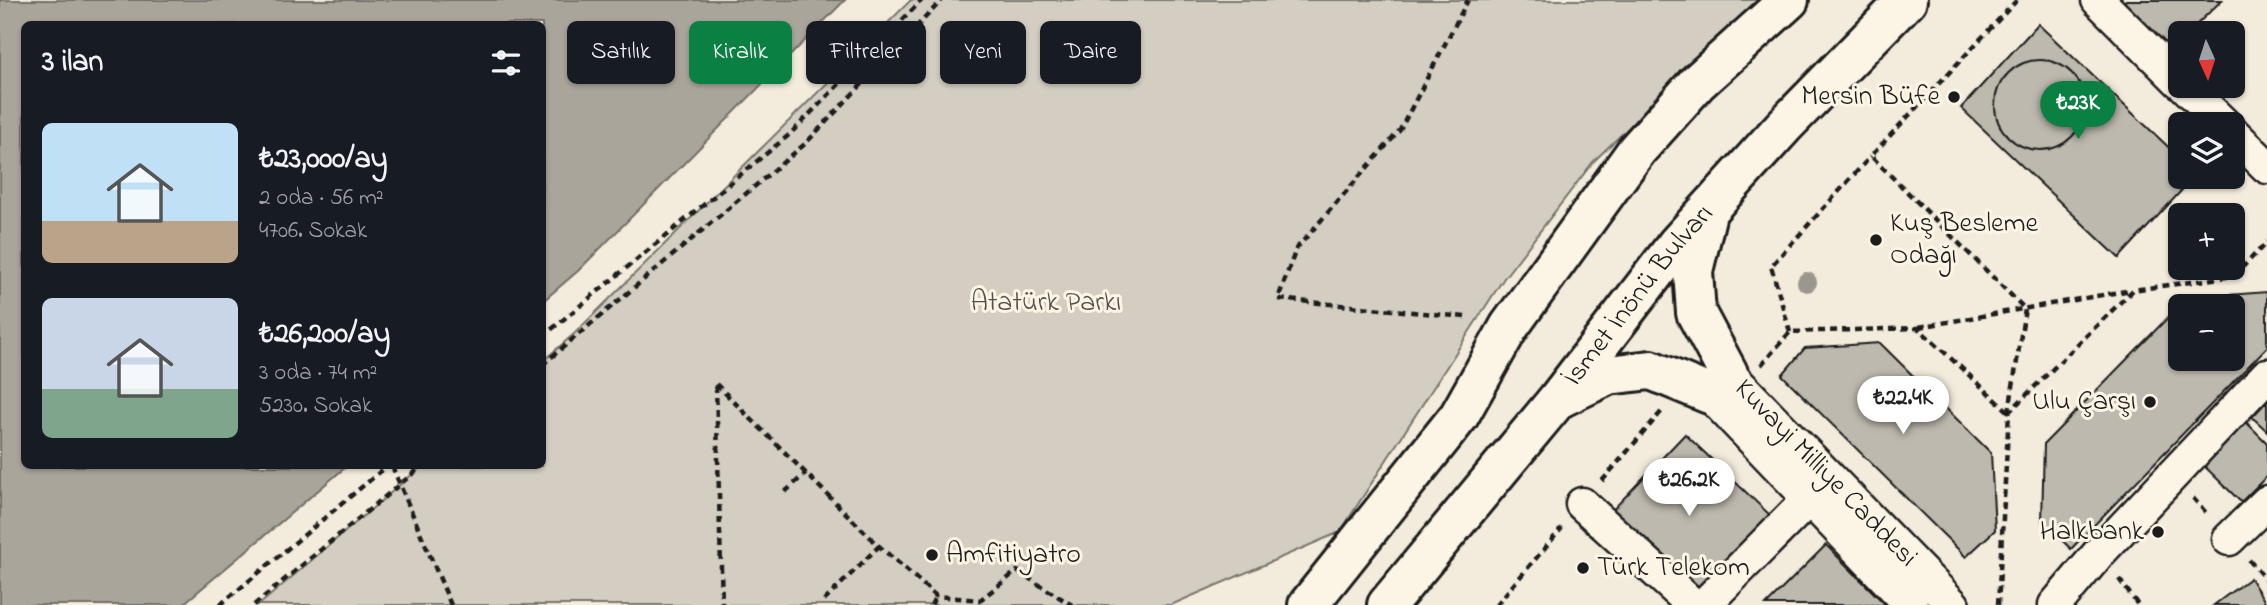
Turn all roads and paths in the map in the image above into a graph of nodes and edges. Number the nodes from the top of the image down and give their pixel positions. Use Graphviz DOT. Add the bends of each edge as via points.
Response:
graph roads {
  1 [pos="922,0"];
  2 [pos="942,0"];
  3 [pos="1468,0"];
  4 [pos="1789,0"];
  5 [pos="1907,0"];
  6 [pos="2017,0"];
  7 [pos="2098,0"];
  8 [pos="2168,70"];
  9 [pos="2197,98"];
  10 [pos="2212,112"];
  11 [pos="2245,145"];
  12 [pos="1871,156"];
  13 [pos="2267,167"];
  14 [pos="1708,210"];
  15 [pos="2267,242"];
  16 [pos="2133,290"];
  17 [pos="2025,309"];
  18 [pos="1465,317"];
  19 [pos="1918,328"];
  20 [pos="1790,332"];
  21 [pos="546,334"];
  22 [pos="546,362"];
  23 [pos="2267,375"];
  24 [pos="1726,385"];
  25 [pos="1557,400"];
  26 [pos="2009,412"];
  27 [pos="383,469"];
  28 [pos="393,469"];
  29 [pos="418,469"];
  30 [pos="806,473"];
  31 [pos="400,484"];
  32 [pos="785,492"];
  33 [pos="1809,499"];
  34 [pos="2267,502"];
  35 [pos="1582,504"];
  36 [pos="2229,538"];
  37 [pos="879,546"];
  38 [pos="936,596"];
  39 [pos="226,599"];
  40 [pos="824,601"];
  41 [pos="981,603"];
  42 [pos="219,605"];
  43 [pos="230,605"];
  44 [pos="254,605"];
  45 [pos="451,605"];
  46 [pos="722,605"];
  47 [pos="931,605"];
  48 [pos="1072,605"];
  49 [pos="1308,605"];
  50 [pos="1387,605"];
  51 [pos="1693,605"];
  52 [pos="1704,605"];
  53 [pos="1911,605"];
  54 [pos="1953,605"];
  55 [pos="1998,605"];
  56 [pos="2054,605"];
  1 -- 21 [label="path" via="789,135"];
  2 -- 22 [label="path" via="805,144"];
  3 -- 18 [label="path" via="1400,130 1296,249 1278,299"];
  4 -- 49 [label="main road" via="1697,83 1637,150 1508,327 1459,416"];
  5 -- 14 [label="main road, İsmet İnönü Bulvarı"];
  6 -- 12 [label="path"];
  7 -- 8 [label="street"];
  9 -- 10 [label="street"];
  11 -- 13 [label="street"];
  12 -- 17 [label="path"];
  12 -- 20 [label="path" via="1771,266"];
  14 -- 24 [label="main road" via="1693,271 1696,313"];
  14 -- 25 [label="main road, İsmet İnönü Bulvarı"];
  15 -- 16 [label="path" via="2234,276"];
  16 -- 17 [label="path"];
  16 -- 26 [label="path"];
  17 -- 19 [label="path"];
  17 -- 26 [label="path"];
  19 -- 20 [label="path"];
  19 -- 26 [label="path"];
  20 -- 24 [label="path"];
  23 -- 56 [label="street"];
  24 -- 25 [label="main road" via="1651,370 1608,375"];
  24 -- 33 [label="street, Kuvayi Milliye Caddesi"];
  24 -- 54 [label="street, Kuvayi Milliye Caddesi"];
  25 -- 50 [label="main road, İsmet İnönü Bulvarı"];
  26 -- 55 [label="path"];
  27 -- 39 [label="path"];
  28 -- 31 [label="path"];
  29 -- 31 [label="path"];
  30 -- 32 [label="path"];
  30 -- 37 [label="path"];
  30 -- 46 [label="path" via="716,384"];
  31 -- 44 [label="path"];
  31 -- 45 [label="path"];
  33 -- 52 [label="street"];
  33 -- 53 [label="street, Kuvayi Milliye Caddesi"];
  34 -- 36 [label="street"];
  35 -- 51 [label="street"];
  37 -- 38 [label="path"];
  37 -- 40 [label="path"];
  38 -- 41 [label="path"];
  38 -- 47 [label="path"];
  39 -- 42 [label="path"];
  39 -- 43 [label="path"];
  41 -- 48 [label="path" via="1017,571"];
}
